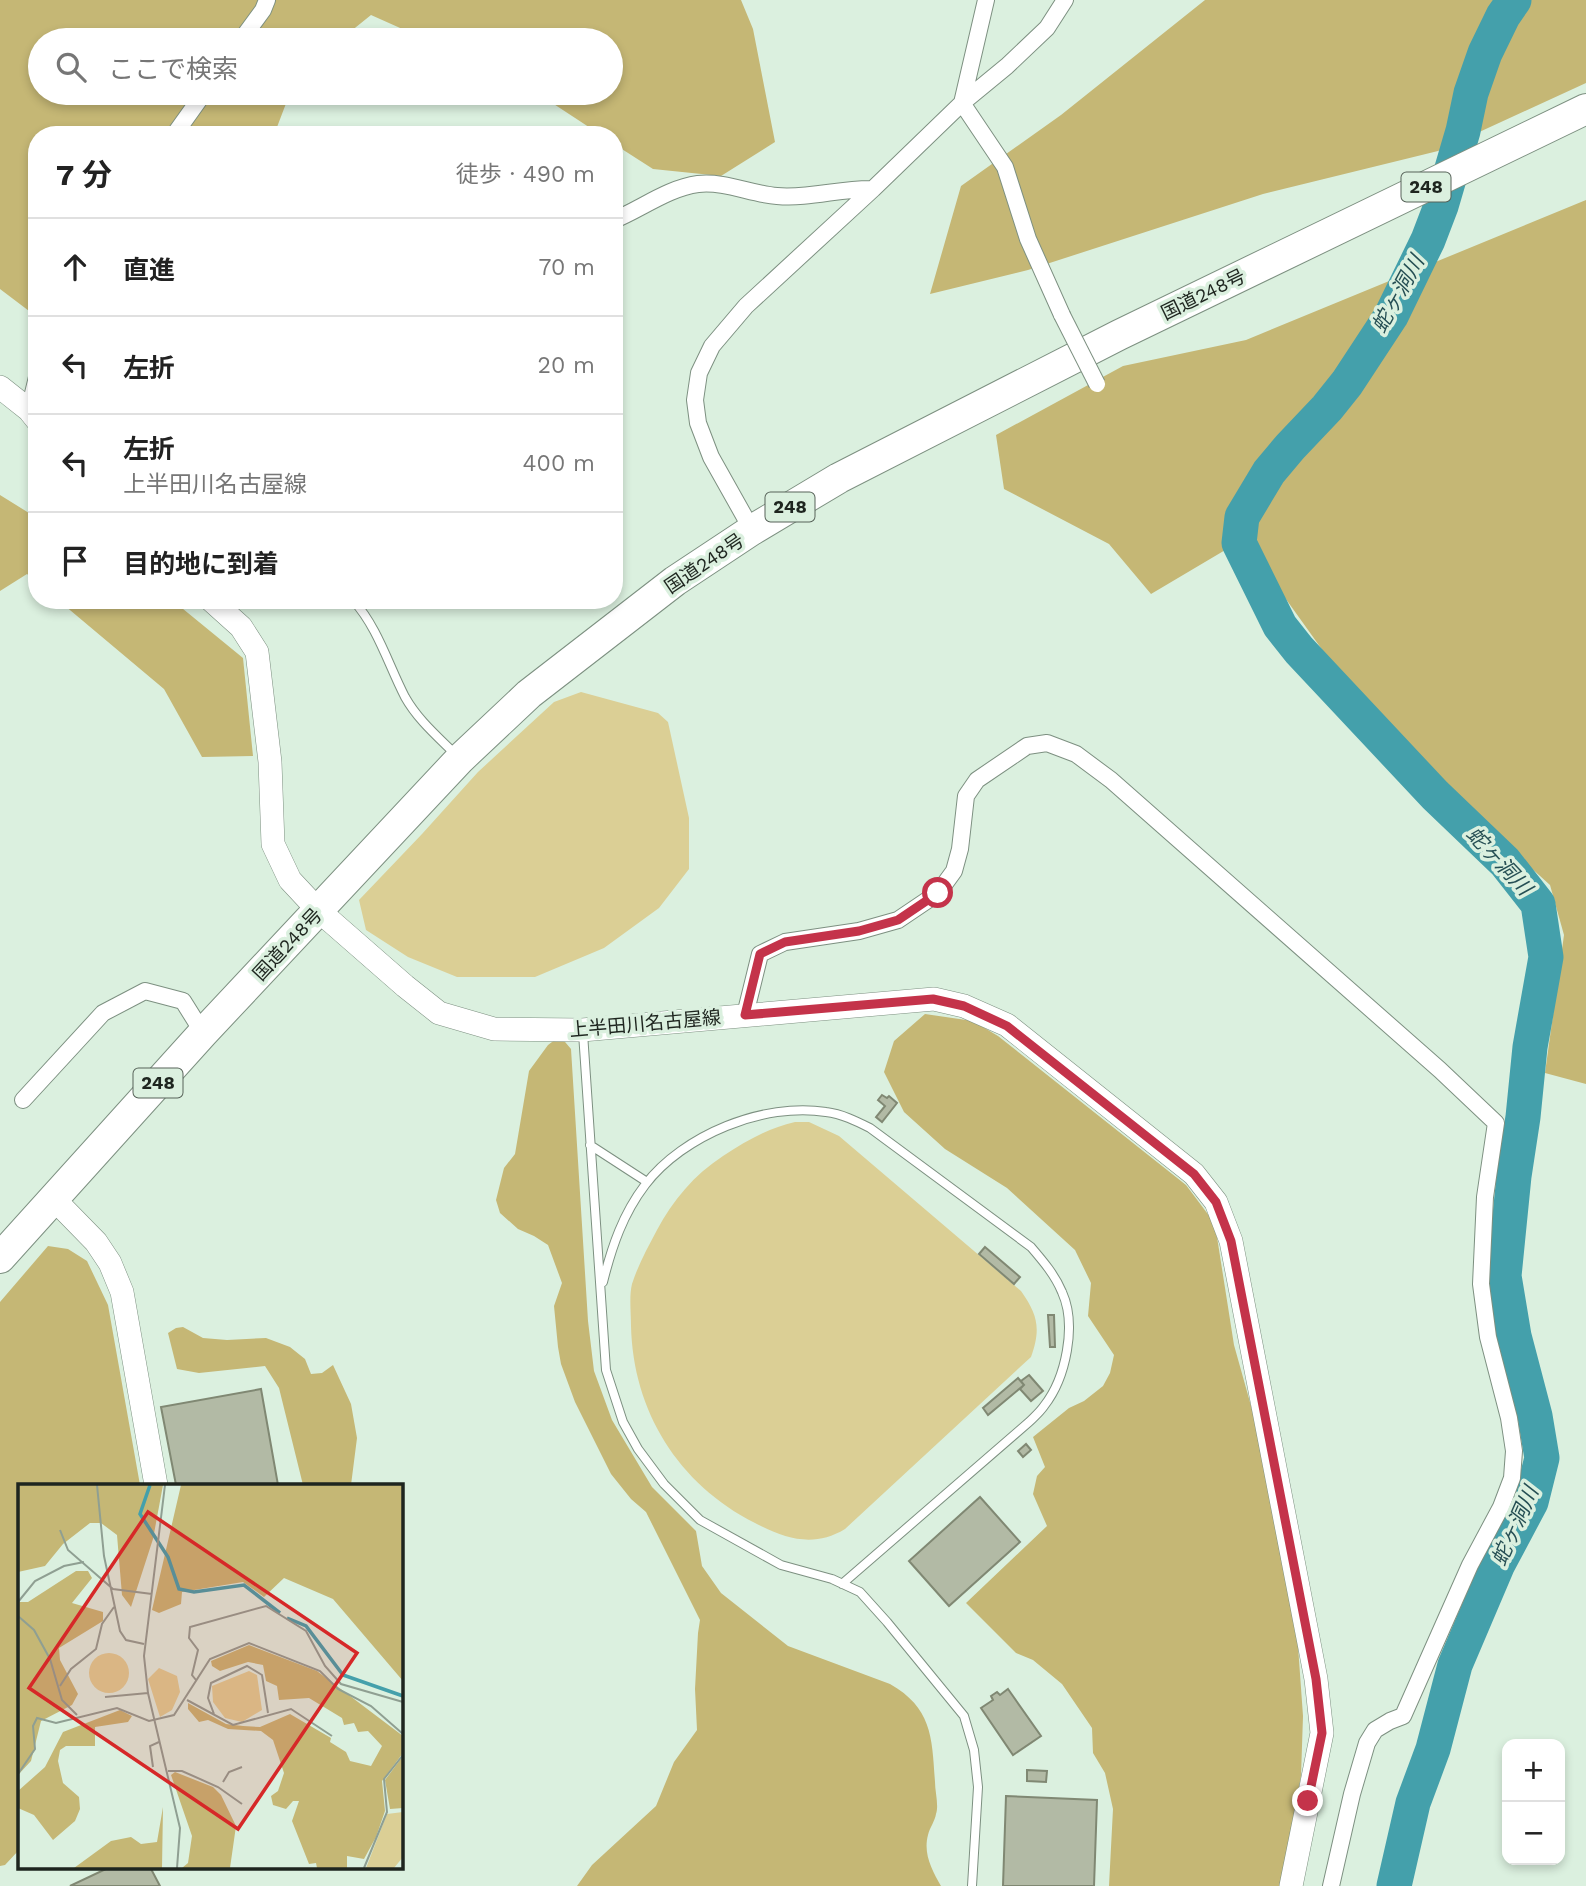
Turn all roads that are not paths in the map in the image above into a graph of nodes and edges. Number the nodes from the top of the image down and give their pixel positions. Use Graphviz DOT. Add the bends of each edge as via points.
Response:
graph roads {
  1 [pos="267,0"];
  2 [pos="986,0"];
  3 [pos="1065,0"];
  4 [pos="250,28"];
  5 [pos="962,103"];
  6 [pos="195,105"];
  7 [pos="1586,109"];
  8 [pos="180,126"];
  9 [pos="873,189"];
  10 [pos="623,216"];
  11 [pos="1097,384"];
  12 [pos="0,387"];
  13 [pos="28,411"];
  14 [pos="752,530"];
  15 [pos="221,609"];
  16 [pos="360,609"];
  17 [pos="460,759"];
  18 [pos="318,910"];
  19 [pos="745,1015"];
  20 [pos="582,1030"];
  21 [pos="204,1032"];
  22 [pos="23,1100"];
  23 [pos="590,1145"];
  24 [pos="647,1182"];
  25 [pos="54,1198"];
  26 [pos="0,1258"];
  27 [pos="600,1291"];
  28 [pos="156,1484"];
  29 [pos="842,1584"];
  30 [pos="972,1886"];
  31 [pos="1291,1886"];
  32 [pos="1331,1886"];
  1 -- 4 [label="street"];
  2 -- 5 [label="street"];
  3 -- 5 [label="street" via="1047,28"];
  5 -- 9 [label="street"];
  5 -- 11 [label="street, bridge" via="1005,167 1028,239"];
  6 -- 8 [label="street"];
  7 -- 14 [label="highway, 国道248号 / 248" via="1119,335 839,478"];
  9 -- 10 [label="street" via="800,197 698,184"];
  9 -- 14 [label="street" via="746,306 712,346 699,373 698,424"];
  12 -- 13 [label="main road"];
  14 -- 17 [label="highway, 国道248号 / 248" via="576,656"];
  15 -- 18 [label="main road, 上半田川名古屋線" via="241,627 257,652 270,762 273,844 290,880"];
  16 -- 17 [label="lane" via="406,698"];
  17 -- 18 [label="highway, 国道248号 / 248"];
  18 -- 20 [label="main road, 上半田川名古屋線" via="439,1013 494,1029"];
  18 -- 21 [label="highway, 国道248号 / 248"];
  19 -- 20 [label="main road, 上半田川名古屋線"];
  19 -- 31 [label="main road, 上半田川名古屋線" via="933,999 964,1006 1007,1026 1194,1174 1216,1202 1231,1241 1316,1679 1322,1733"];
  19 -- 32 [label="street" via="760,954 785,942 898,920 938,893 954,871 966,796 976,780 1027,746 1047,743 1076,754 1111,780 1496,1123 1485,1197 1481,1284 1488,1337 1511,1429 1512,1478 1403,1716 1375,1730 1367,1743"];
  20 -- 23 [label="lane"];
  21 -- 22 [label="street" via="183,1001 145,991 103,1013"];
  21 -- 25 [label="highway, 国道248号 / 248"];
  23 -- 24 [label="lane"];
  23 -- 27 [label="lane"];
  24 -- 27 [label="lane" via="620,1227"];
  24 -- 29 [label="lane" via="683,1150 723,1128 766,1113 829,1112 870,1128 1031,1247 1063,1293 1068,1343 1055,1390 1043,1408"];
  25 -- 26 [label="highway, 国道248号 / 248"];
  25 -- 28 [label="main road" via="96,1242 122,1292"];
  27 -- 29 [label="lane" via="606,1370 622,1422 664,1484 699,1520 781,1565"];
  29 -- 30 [label="lane" via="860,1592 964,1716 978,1787"];
}
